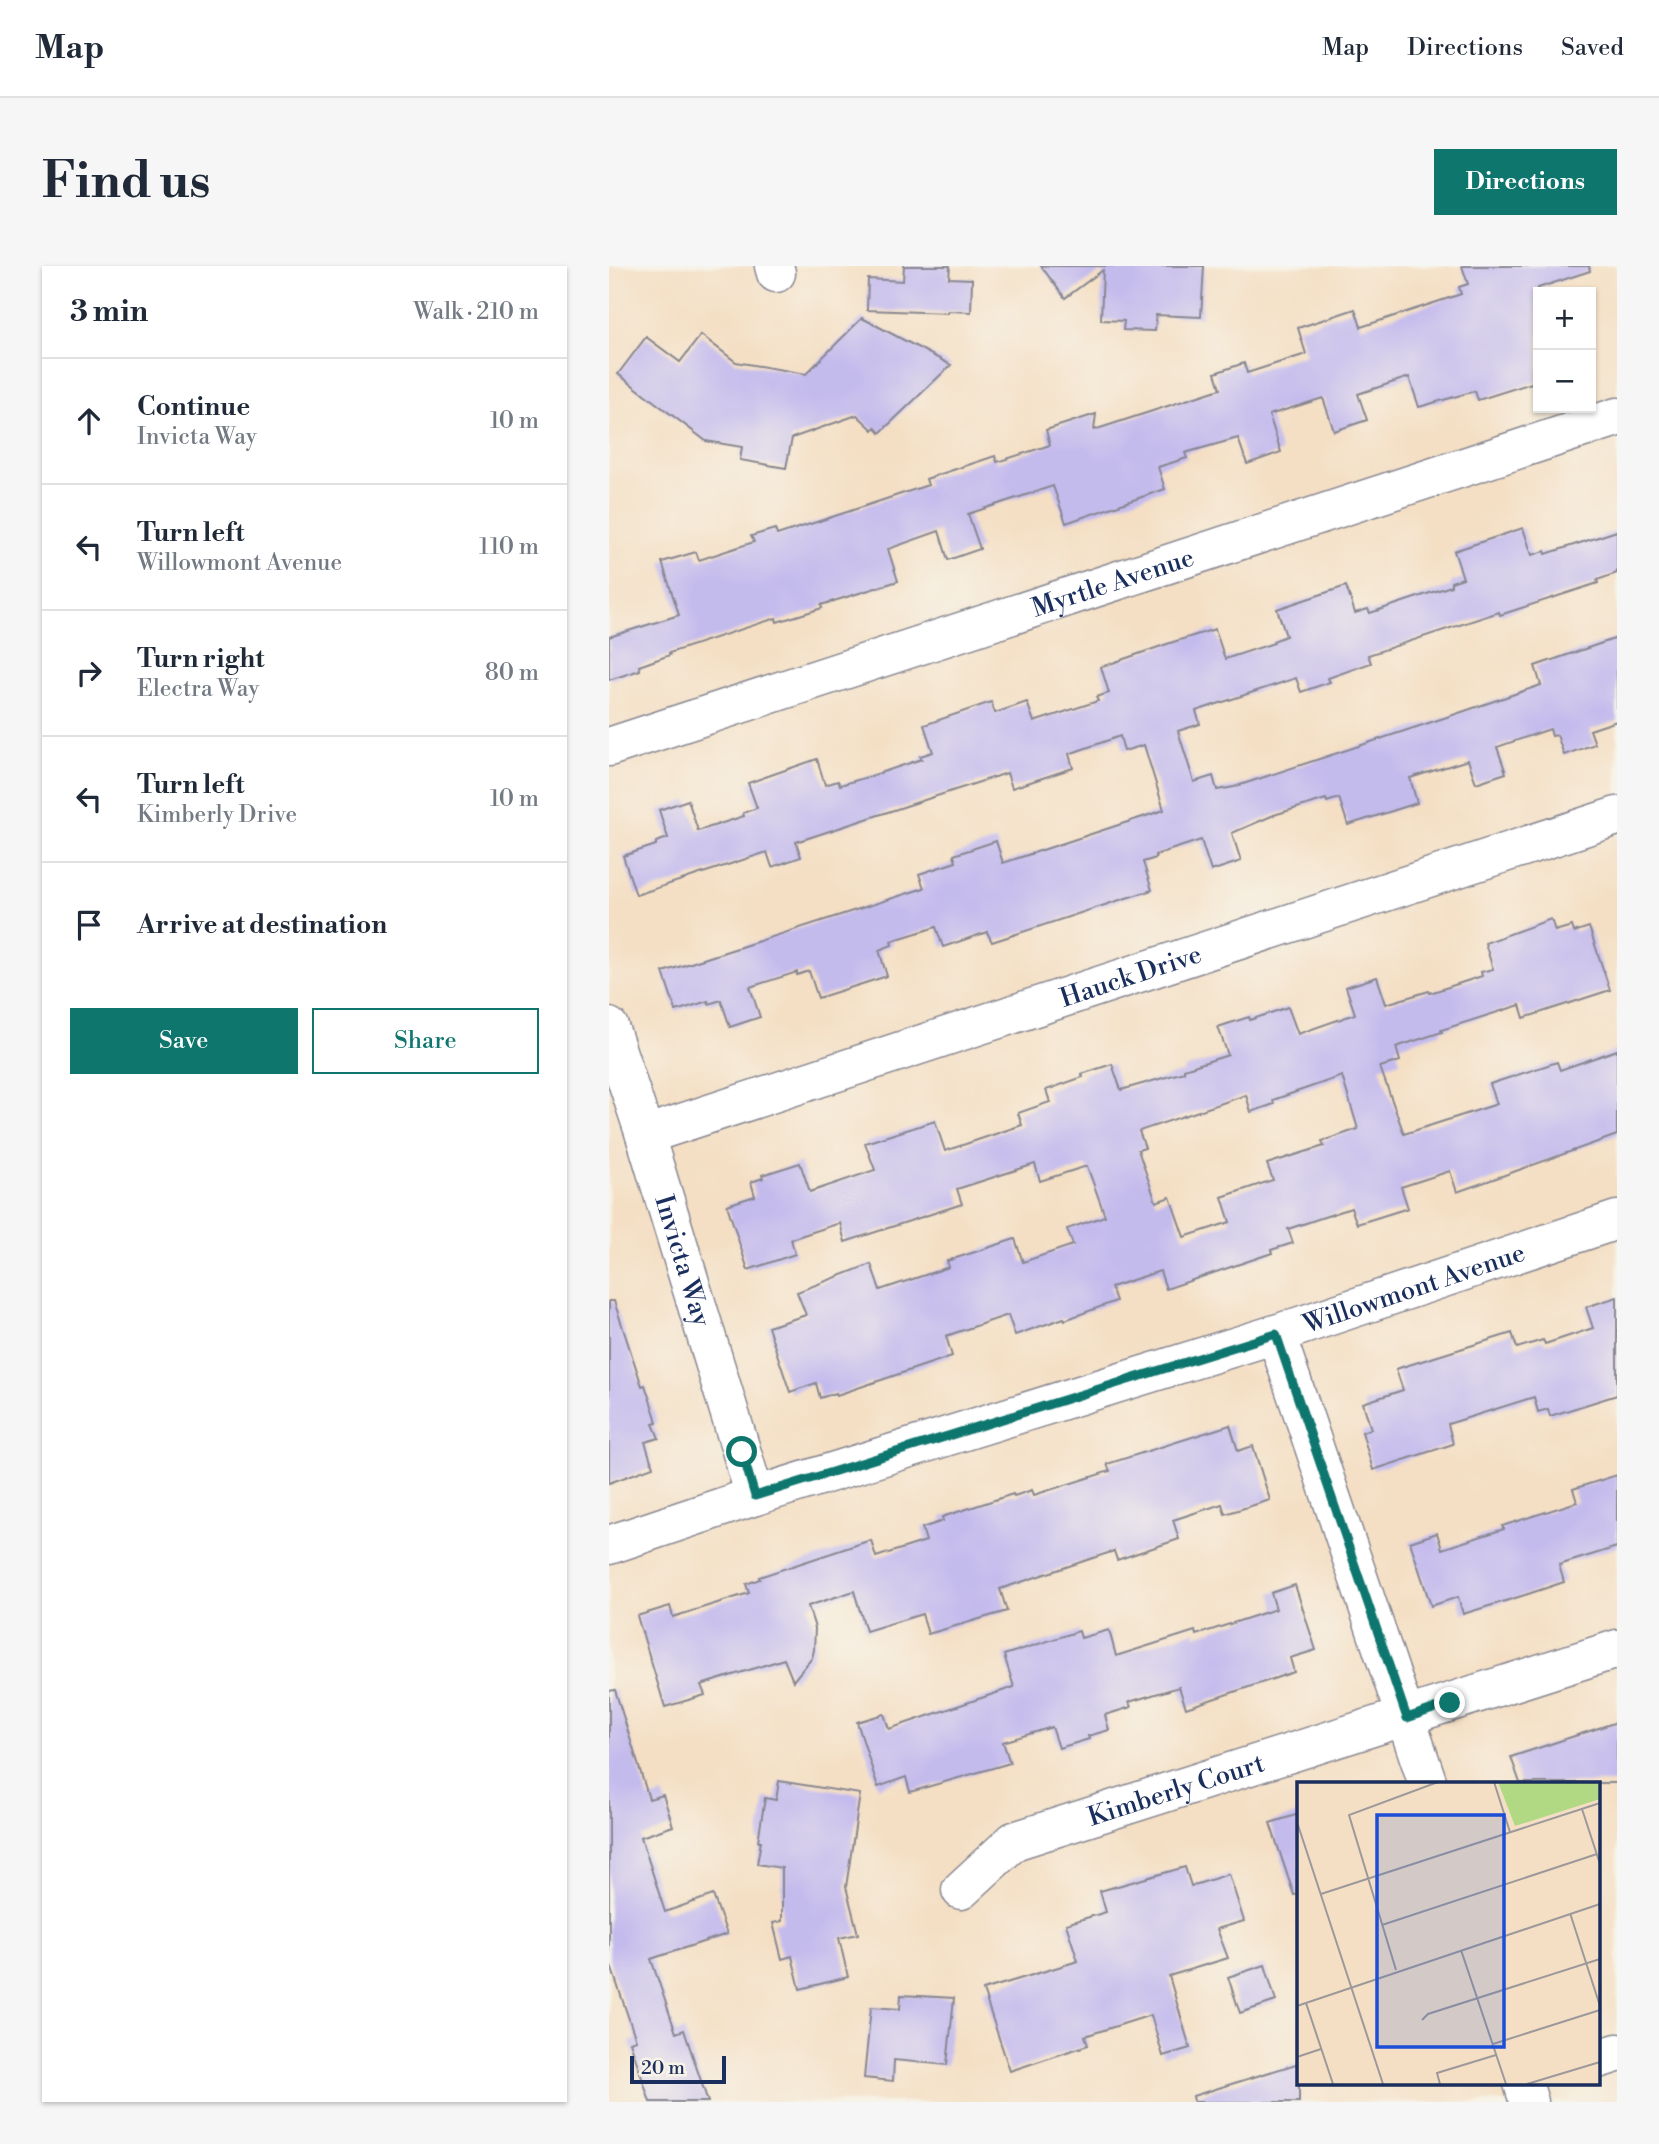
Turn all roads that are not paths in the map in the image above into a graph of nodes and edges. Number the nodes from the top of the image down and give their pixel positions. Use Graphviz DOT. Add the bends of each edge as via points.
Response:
graph roads {
  1 [pos="1617,417"];
  2 [pos="609,747"];
  3 [pos="1617,816"];
  4 [pos="609,1027"];
  5 [pos="645,1135"];
  6 [pos="1617,1220"];
  7 [pos="1276,1334"];
  8 [pos="755,1496"];
  9 [pos="609,1545"];
  10 [pos="1617,1649"];
  11 [pos="1407,1718"];
  12 [pos="1428,1782"];
  13 [pos="961,1890"];
  14 [pos="1617,2053"];
  15 [pos="1599,2059"];
  16 [pos="1524,2084"];
  17 [pos="1529,2102"];
  1 -- 2 [label="street, Myrtle Avenue"];
  3 -- 5 [label="street, Hauck Drive"];
  4 -- 5 [label="street, Invicta Way"];
  5 -- 8 [label="street, Invicta Way"];
  6 -- 7 [label="street, Willowmont Avenue"];
  7 -- 8 [label="street, Willowmont Avenue"];
  7 -- 11 [label="street"];
  8 -- 9 [label="street, Willowmont Avenue"];
  10 -- 11 [label="street, Kimberly Court"];
  11 -- 12 [label="street"];
  11 -- 13 [label="street, Kimberly Court" via="1014,1841"];
  14 -- 15 [label="street"];
  16 -- 17 [label="street"];
}
